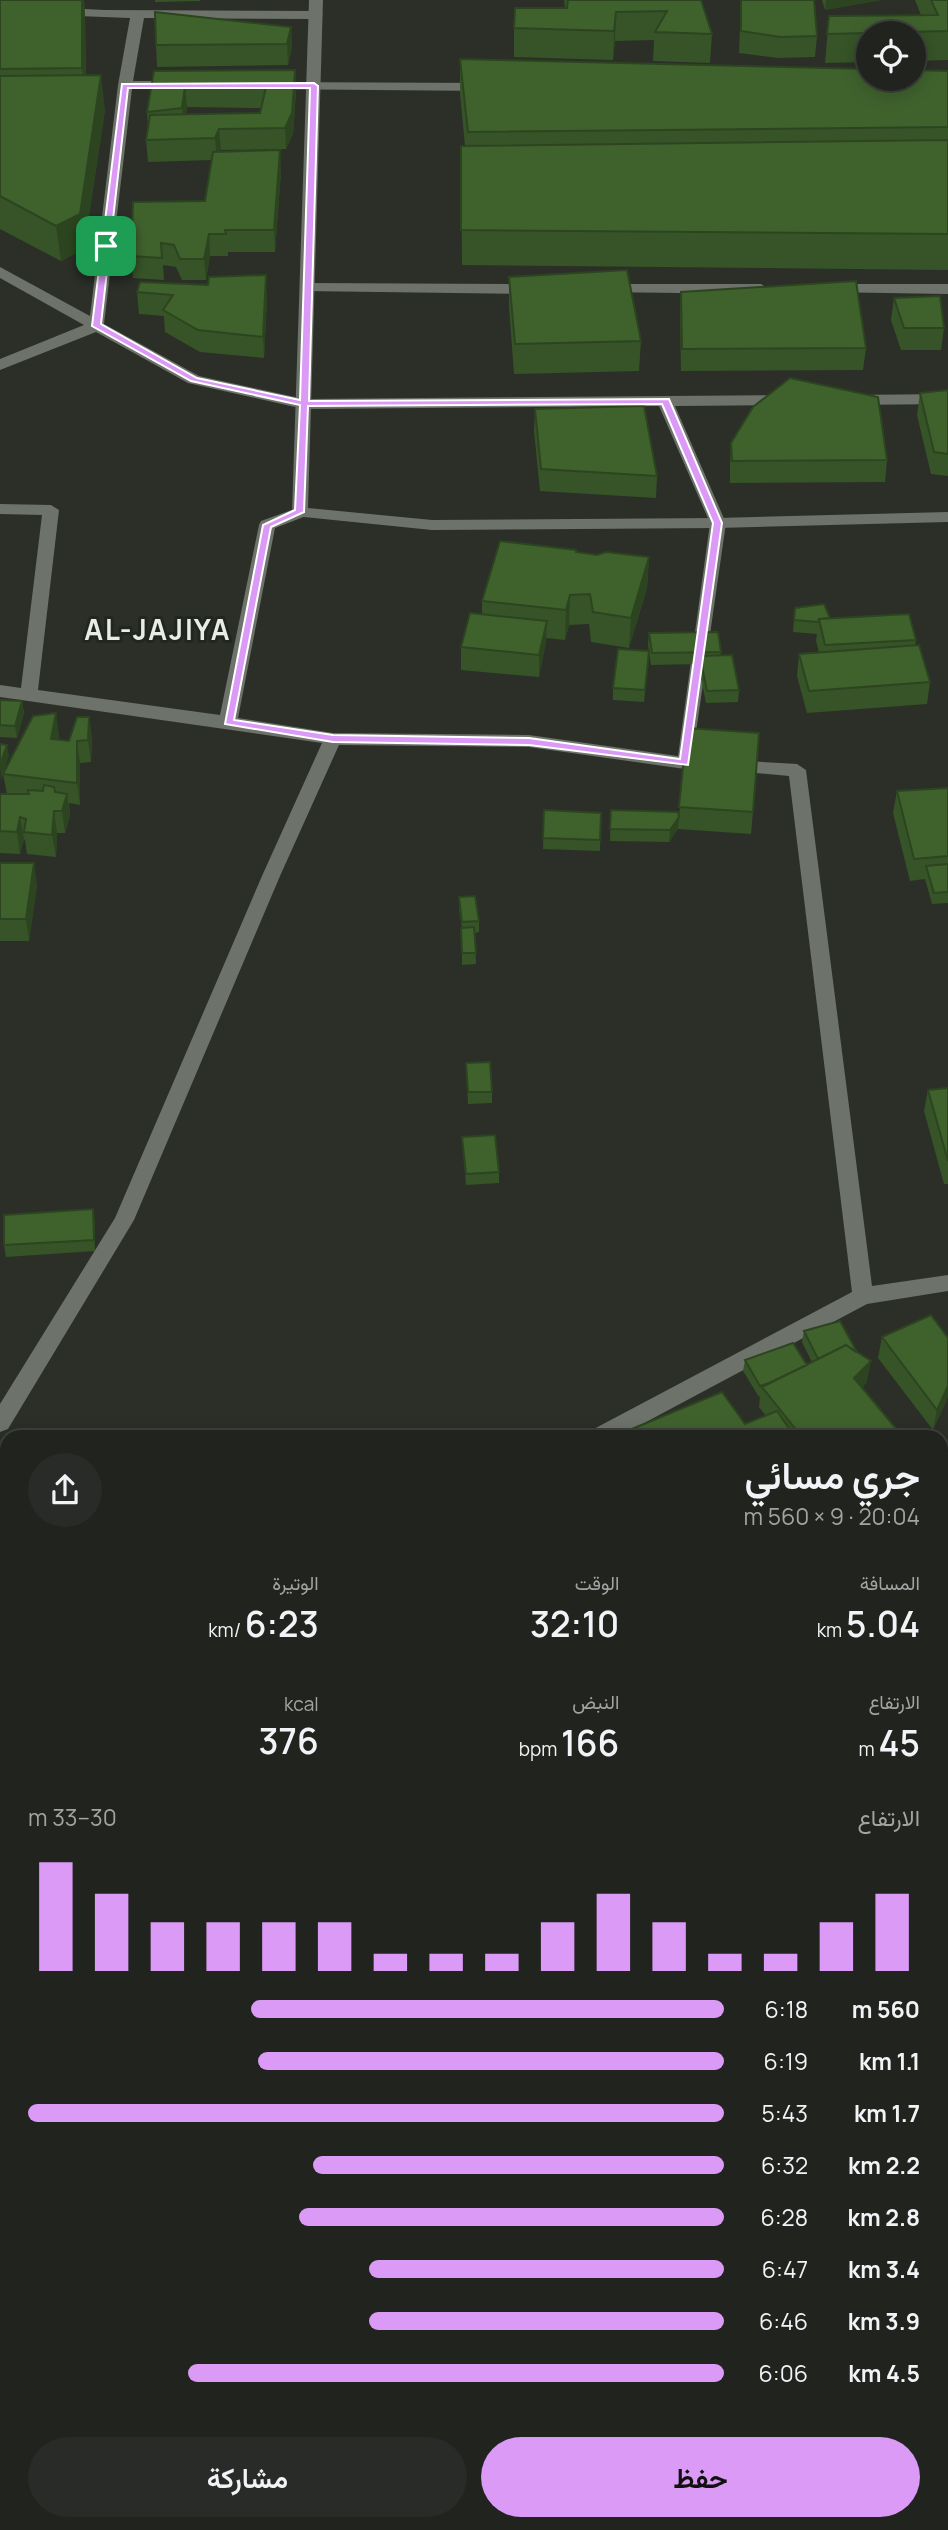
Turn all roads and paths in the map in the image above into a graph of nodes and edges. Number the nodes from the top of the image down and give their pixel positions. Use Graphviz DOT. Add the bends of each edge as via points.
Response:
graph roads {
  1 [pos="316,8"];
  2 [pos="0,9"];
  3 [pos="138,14"];
  4 [pos="125,85"];
  5 [pos="192,85"];
  6 [pos="246,86"];
  7 [pos="314,86"];
  8 [pos="507,87"];
  9 [pos="0,272"];
  10 [pos="308,288"];
  11 [pos="558,289"];
  12 [pos="586,289"];
  13 [pos="781,289"];
  14 [pos="809,289"];
  15 [pos="948,289"];
  16 [pos="96,326"];
  17 [pos="0,365"];
  18 [pos="948,399"];
  19 [pos="801,400"];
  20 [pos="841,400"];
  21 [pos="666,401"];
  22 [pos="304,404"];
  23 [pos="0,509"];
  24 [pos="300,512"];
  25 [pos="948,517"];
  26 [pos="718,523"];
  27 [pos="0,691"];
  28 [pos="29,696"];
  29 [pos="228,722"];
  30 [pos="333,739"];
  31 [pos="685,763"];
  32 [pos="948,1283"];
  33 [pos="863,1296"];
  34 [pos="0,1423"];
  35 [pos="611,1430"];
  1 -- 3 [label="street"];
  1 -- 7 [label="street"];
  2 -- 3 [label="street"];
  3 -- 4 [label="street"];
  4 -- 5 [label="street"];
  4 -- 16 [label="street"];
  6 -- 7 [label="street"];
  7 -- 8 [label="street"];
  7 -- 10 [label="street"];
  9 -- 16 [label="street"];
  10 -- 11 [label="street"];
  10 -- 22 [label="street"];
  12 -- 13 [label="street"];
  14 -- 15 [label="street"];
  16 -- 17 [label="street"];
  16 -- 22 [label="street" via="194,380"];
  18 -- 20 [label="street"];
  19 -- 21 [label="street"];
  21 -- 22 [label="street"];
  21 -- 26 [label="street"];
  22 -- 24 [label="street"];
  23 -- 28 [label="street" via="51,510"];
  24 -- 26 [label="street" via="432,525"];
  24 -- 29 [label="street" via="267,525"];
  25 -- 26 [label="street"];
  26 -- 31 [label="street"];
  27 -- 28 [label="street"];
  28 -- 29 [label="street"];
  29 -- 30 [label="street"];
  30 -- 31 [label="street" via="529,741"];
  30 -- 34 [label="street" via="124,1220"];
  31 -- 33 [label="street" via="797,770"];
  32 -- 33 [label="street"];
  33 -- 35 [label="street"];
}
